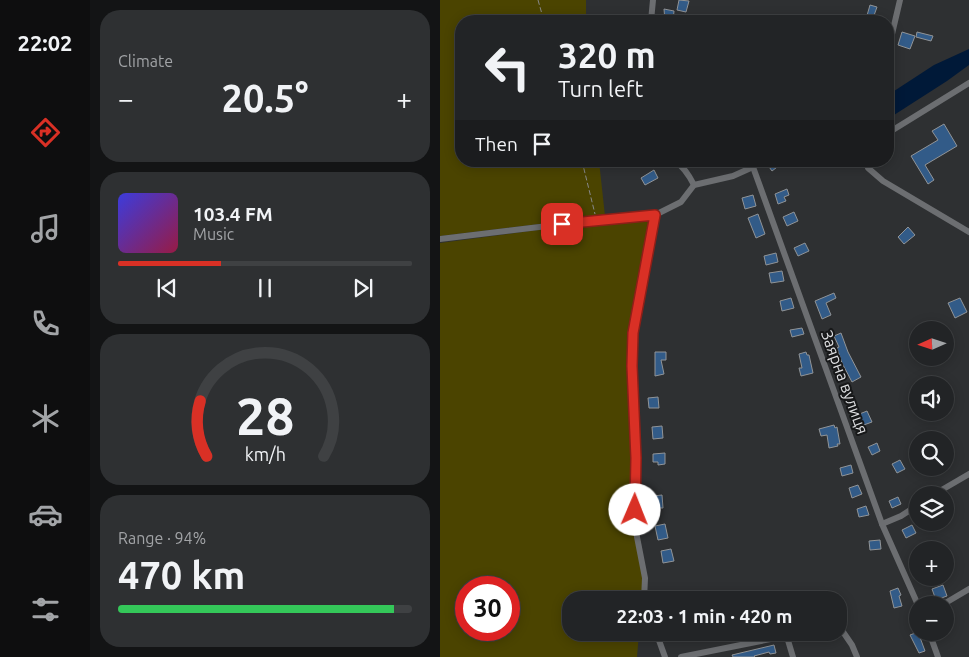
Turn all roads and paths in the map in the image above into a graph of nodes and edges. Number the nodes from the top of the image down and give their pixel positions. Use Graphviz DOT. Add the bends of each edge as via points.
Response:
graph roads {
  1 [pos="538,0"];
  2 [pos="652,0"];
  3 [pos="900,0"];
  4 [pos="542,15"];
  5 [pos="652,15"];
  6 [pos="894,26"];
  7 [pos="969,83"];
  8 [pos="894,127"];
  9 [pos="583,167"];
  10 [pos="683,167"];
  11 [pos="750,167"];
  12 [pos="756,167"];
  13 [pos="868,167"];
  14 [pos="694,185"];
  15 [pos="655,215"];
  16 [pos="596,220"];
  17 [pos="969,232"];
  18 [pos="440,239"];
  19 [pos="969,474"];
  20 [pos="948,486"];
  21 [pos="909,510"];
  22 [pos="882,524"];
  23 [pos="969,589"];
  24 [pos="644,591"];
  25 [pos="914,596"];
  26 [pos="954,598"];
  27 [pos="847,638"];
  28 [pos="659,641"];
  29 [pos="767,641"];
  30 [pos="789,641"];
  31 [pos="932,641"];
  32 [pos="665,657"];
  33 [pos="682,657"];
  34 [pos="793,657"];
  35 [pos="857,657"];
  36 [pos="938,657"];
  1 -- 4 [label="path"];
  2 -- 5 [label="street"];
  3 -- 6 [label="street"];
  7 -- 8 [label="street"];
  9 -- 16 [label="path"];
  10 -- 14 [label="street"];
  11 -- 14 [label="street" via="733,176"];
  12 -- 22 [label="street, Заярна вулиця"];
  13 -- 17 [label="street" via="883,181"];
  14 -- 15 [label="street" via="681,202"];
  15 -- 16 [label="street"];
  15 -- 24 [label="street" via="633,333 632,366 635,510"];
  16 -- 18 [label="street"];
  19 -- 20 [label="street"];
  21 -- 22 [label="street"];
  22 -- 25 [label="street, Заярна вулиця"];
  23 -- 26 [label="street"];
  27 -- 35 [label="street"];
  28 -- 32 [label="street"];
  29 -- 33 [label="street"];
  30 -- 34 [label="street"];
  31 -- 36 [label="street"];
}
